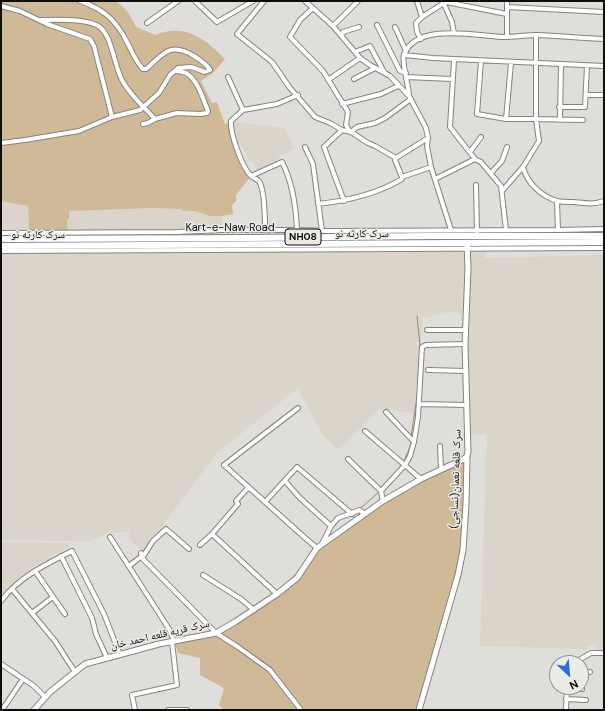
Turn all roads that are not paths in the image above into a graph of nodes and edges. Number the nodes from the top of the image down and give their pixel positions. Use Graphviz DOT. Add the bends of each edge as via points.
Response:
graph roads {
  1 [pos="80,1"];
  2 [pos="178,1"];
  3 [pos="253,1"];
  4 [pos="264,1"];
  5 [pos="305,1"];
  6 [pos="358,1"];
  7 [pos="416,1"];
  8 [pos="507,1"];
  9 [pos="197,2"];
  10 [pos="446,3"];
  11 [pos="1,6"];
  12 [pos="507,7"];
  13 [pos="313,8"];
  14 [pos="604,12"];
  15 [pos="508,14"];
  16 [pos="422,17"];
  17 [pos="38,20"];
  18 [pos="147,23"];
  19 [pos="377,25"];
  20 [pos="333,26"];
  21 [pos="359,27"];
  22 [pos="395,27"];
  23 [pos="454,33"];
  24 [pos="536,35"];
  25 [pos="342,36"];
  26 [pos="507,37"];
  27 [pos="421,39"];
  28 [pos="604,39"];
  29 [pos="355,52"];
  30 [pos="405,53"];
  31 [pos="360,58"];
  32 [pos="454,60"];
  33 [pos="481,61"];
  34 [pos="511,62"];
  35 [pos="535,63"];
  36 [pos="561,64"];
  37 [pos="587,66"];
  38 [pos="604,66"];
  39 [pos="375,68"];
  40 [pos="176,71"];
  41 [pos="384,72"];
  42 [pos="406,75"];
  43 [pos="228,77"];
  44 [pos="354,79"];
  45 [pos="452,79"];
  46 [pos="328,80"];
  47 [pos="398,86"];
  48 [pos="298,95"];
  49 [pos="604,95"];
  50 [pos="586,96"];
  51 [pos="410,98"];
  52 [pos="342,104"];
  53 [pos="144,107"];
  54 [pos="559,107"];
  55 [pos="244,110"];
  56 [pos="112,117"];
  57 [pos="536,118"];
  58 [pos="155,120"];
  59 [pos="506,120"];
  60 [pos="560,120"];
  61 [pos="583,120"];
  62 [pos="143,124"];
  63 [pos="342,130"];
  64 [pos="350,131"];
  65 [pos="481,137"];
  66 [pos="428,138"];
  67 [pos="1,143"];
  68 [pos="306,147"];
  69 [pos="507,147"];
  70 [pos="470,152"];
  71 [pos="396,158"];
  72 [pos="475,159"];
  73 [pos="523,166"];
  74 [pos="431,167"];
  75 [pos="491,173"];
  76 [pos="251,176"];
  77 [pos="402,177"];
  78 [pos="436,179"];
  79 [pos="476,185"];
  80 [pos="502,191"];
  81 [pos="344,201"];
  82 [pos="557,201"];
  83 [pos="604,201"];
  84 [pos="318,204"];
  85 [pos="604,229"];
  86 [pos="265,230"];
  87 [pos="297,230"];
  88 [pos="451,230"];
  89 [pos="506,230"];
  90 [pos="558,230"];
  91 [pos="322,231"];
  92 [pos="1,233"];
  93 [pos="403,233"];
  94 [pos="477,233"];
  95 [pos="446,236"];
  96 [pos="604,236"];
  97 [pos="83,238"];
  98 [pos="1,239"];
  99 [pos="445,242"];
  100 [pos="604,242"];
  101 [pos="84,245"];
  102 [pos="467,245"];
  103 [pos="1,246"];
  104 [pos="604,248"];
  105 [pos="1,251"];
  106 [pos="428,330"];
  107 [pos="466,330"];
  108 [pos="465,344"];
  109 [pos="428,370"];
  110 [pos="466,371"];
  111 [pos="419,404"];
  112 [pos="466,405"];
  113 [pos="298,408"];
  114 [pos="386,412"];
  115 [pos="365,431"];
  116 [pos="414,442"];
  117 [pos="440,446"];
  118 [pos="467,456"];
  119 [pos="348,459"];
  120 [pos="405,465"];
  121 [pos="440,469"];
  122 [pos="421,479"];
  123 [pos="285,481"];
  124 [pos="248,488"];
  125 [pos="381,491"];
  126 [pos="383,501"];
  127 [pos="265,502"];
  128 [pos="352,514"];
  129 [pos="364,514"];
  130 [pos="331,526"];
  131 [pos="212,534"];
  132 [pos="110,537"];
  133 [pos="200,545"];
  134 [pos="319,547"];
  135 [pos="189,549"];
  136 [pos="142,555"];
  137 [pos="61,556"];
  138 [pos="129,566"];
  139 [pos="35,571"];
  140 [pos="203,574"];
  141 [pos="12,588"];
  142 [pos="277,594"];
  143 [pos="53,597"];
  144 [pos="1,601"];
  145 [pos="254,610"];
  146 [pos="32,613"];
  147 [pos="65,614"];
  148 [pos="216,633"];
  149 [pos="173,642"];
  150 [pos="604,653"];
  151 [pos="120,655"];
  152 [pos="588,655"];
  153 [pos="107,658"];
  154 [pos="1,664"];
  155 [pos="75,672"];
  156 [pos="23,679"];
  157 [pos="566,695"];
  158 [pos="45,697"];
  159 [pos="566,699"];
  160 [pos="586,700"];
  161 [pos="2,710"];
  162 [pos="34,710"];
  163 [pos="135,710"];
  164 [pos="168,710"];
  165 [pos="187,710"];
  166 [pos="301,710"];
  167 [pos="419,710"];
  168 [pos="566,710"];
  1 -- 40 [label="street" via="109,16 123,33 135,59 143,68 146,69 167,51 177,49 200,60 210,70 205,72 184,67"];
  2 -- 18 [label="street"];
  3 -- 9 [label="street" via="217,22"];
  4 -- 48 [label="street" via="237,34 272,62"];
  5 -- 13 [label="street"];
  6 -- 20 [label="street"];
  7 -- 16 [label="street"];
  8 -- 12 [label="street"];
  10 -- 15 [label="street"];
  10 -- 16 [label="street"];
  10 -- 23 [label="street"];
  11 -- 17 [label="street" via="20,11"];
  12 -- 14 [label="street"];
  12 -- 15 [label="street"];
  13 -- 20 [label="street"];
  13 -- 46 [label="street" via="300,20 290,37 323,71"];
  15 -- 26 [label="street"];
  16 -- 27 [label="street" via="416,23"];
  17 -- 53 [label="street" via="73,20 100,27 111,46 123,81"];
  17 -- 56 [label="street" via="86,37 93,42"];
  19 -- 42 [label="street" via="400,71"];
  20 -- 25 [label="street"];
  21 -- 25 [label="street" via="343,32"];
  22 -- 30 [label="street"];
  23 -- 26 [label="street"];
  23 -- 27 [label="street"];
  24 -- 26 [label="street"];
  24 -- 28 [label="street"];
  24 -- 35 [label="street"];
  25 -- 29 [label="street"];
  27 -- 30 [label="street" via="412,43"];
  29 -- 31 [label="street"];
  29 -- 41 [label="street" via="370,46"];
  30 -- 32 [label="street"];
  30 -- 42 [label="street" via="403,63"];
  31 -- 39 [label="street"];
  31 -- 46 [label="street"];
  32 -- 33 [label="street"];
  32 -- 45 [label="street"];
  33 -- 34 [label="street"];
  33 -- 59 [label="street" via="477,114"];
  34 -- 35 [label="street"];
  34 -- 59 [label="street"];
  35 -- 36 [label="street"];
  35 -- 57 [label="street"];
  36 -- 37 [label="street"];
  36 -- 54 [label="street"];
  37 -- 38 [label="street"];
  37 -- 50 [label="street"];
  39 -- 41 [label="street"];
  39 -- 44 [label="street"];
  40 -- 53 [label="street"];
  40 -- 58 [label="street" via="192,79 208,110 207,113 177,113"];
  41 -- 47 [label="street"];
  42 -- 45 [label="street"];
  42 -- 51 [label="street"];
  43 -- 55 [label="street"];
  45 -- 70 [label="street" via="450,127"];
  46 -- 52 [label="street"];
  47 -- 51 [label="street"];
  47 -- 52 [label="street" via="381,94"];
  48 -- 55 [label="street" via="277,104"];
  48 -- 63 [label="street" via="315,117"];
  49 -- 50 [label="street"];
  50 -- 54 [label="street" via="585,107"];
  51 -- 64 [label="street" via="385,118"];
  51 -- 66 [label="street" via="423,121"];
  52 -- 64 [label="street" via="348,112 346,126"];
  53 -- 56 [label="street"];
  53 -- 58 [label="street"];
  54 -- 60 [label="street"];
  55 -- 76 [label="street" via="231,121 230,126 239,155"];
  56 -- 67 [label="street" via="79,131"];
  57 -- 59 [label="street"];
  57 -- 60 [label="street"];
  57 -- 73 [label="street" via="539,141"];
  58 -- 62 [label="street"];
  60 -- 61 [label="street"];
  63 -- 64 [label="street"];
  63 -- 81 [label="street" via="324,147"];
  64 -- 71 [label="street"];
  65 -- 70 [label="street"];
  66 -- 71 [label="street"];
  66 -- 74 [label="street"];
  68 -- 84 [label="street" via="313,164"];
  69 -- 75 [label="street" via="502,161"];
  70 -- 72 [label="street"];
  71 -- 77 [label="street"];
  72 -- 75 [label="street"];
  72 -- 78 [label="street"];
  73 -- 80 [label="street"];
  73 -- 82 [label="street" via="525,174 536,190"];
  74 -- 77 [label="street"];
  74 -- 78 [label="street"];
  75 -- 80 [label="street"];
  76 -- 86 [label="street" via="259,182 264,200"];
  76 -- 87 [label="street" via="282,162 288,173"];
  77 -- 81 [label="street" via="395,183"];
  78 -- 88 [label="street"];
  79 -- 94 [label="street"];
  80 -- 89 [label="street"];
  81 -- 84 [label="street"];
  82 -- 83 [label="street" via="589,204"];
  82 -- 90 [label="street"];
  84 -- 91 [label="street"];
  85 -- 90 [label="street"];
  86 -- 87 [label="street"];
  86 -- 92 [label="street"];
  87 -- 91 [label="street"];
  88 -- 93 [label="street"];
  88 -- 94 [label="street"];
  89 -- 90 [label="street"];
  89 -- 94 [label="street"];
  91 -- 93 [label="street"];
  93 -- 95 [label="highway, Kart-e-Naw Road / NH08"];
  93 -- 97 [label="highway, Kart-e-Naw Road / NH08" via="248,238"];
  94 -- 95 [label="highway, Kart-e-Naw Road / NH08"];
  94 -- 96 [label="highway, Kart-e-Naw Road / NH08"];
  95 -- 99 [label="highway"];
  97 -- 98 [label="highway, Kart-e-Naw Road / NH08"];
  97 -- 101 [label="highway"];
  99 -- 101 [label="highway, سرک کارته نو / NH08"];
  99 -- 102 [label="highway, سرک کارته نو / NH08"];
  100 -- 102 [label="highway, سرک کارته نو / NH08"];
  101 -- 103 [label="highway, سرک کارته نو / NH08"];
  102 -- 104 [label="street"];
  102 -- 105 [label="street"];
  102 -- 107 [label="street, سرک قلعه نعمان(نساجی)"];
  106 -- 107 [label="street"];
  107 -- 108 [label="street, سرک قلعه نعمان(نساجی)"];
  108 -- 110 [label="street, سرک قلعه نعمان(نساجی)"];
  108 -- 111 [label="street" via="422,346"];
  109 -- 110 [label="street"];
  110 -- 112 [label="street, سرک قلعه نعمان(نساجی)"];
  111 -- 112 [label="street"];
  111 -- 116 [label="street"];
  112 -- 118 [label="street, سرک قلعه نعمان(نساجی)"];
  113 -- 124 [label="street" via="224,465"];
  114 -- 116 [label="street"];
  115 -- 120 [label="street"];
  116 -- 120 [label="street"];
  117 -- 121 [label="street"];
  118 -- 121 [label="street, سرک قریه قلعه احمد خان"];
  118 -- 167 [label="street, سرک قلعه نعمان(نساجی)" via="463,550 458,576"];
  119 -- 125 [label="street"];
  120 -- 122 [label="street"];
  120 -- 125 [label="street"];
  121 -- 122 [label="street, سرک قریه قلعه احمد خان"];
  122 -- 126 [label="street, سرک قریه قلعه احمد خان"];
  123 -- 127 [label="street"];
  123 -- 128 [label="street" via="297,467"];
  123 -- 130 [label="street"];
  124 -- 127 [label="street"];
  124 -- 131 [label="street"];
  125 -- 126 [label="street"];
  126 -- 129 [label="street, سرک قریه قلعه احمد خان"];
  127 -- 134 [label="street"];
  128 -- 129 [label="street" via="360,510"];
  128 -- 130 [label="street" via="338,518"];
  129 -- 134 [label="street, سرک قریه قلعه احمد خان"];
  130 -- 134 [label="street"];
  131 -- 133 [label="street"];
  131 -- 142 [label="street"];
  132 -- 138 [label="street"];
  134 -- 142 [label="street, سرک قریه قلعه احمد خان" via="297,578"];
  135 -- 136 [label="street" via="166,529"];
  136 -- 138 [label="street"];
  136 -- 148 [label="street"];
  137 -- 139 [label="street"];
  137 -- 151 [label="street" via="72,551 104,614"];
  137 -- 153 [label="street" via="92,618"];
  138 -- 149 [label="street" via="169,629"];
  139 -- 141 [label="street"];
  139 -- 143 [label="street"];
  140 -- 145 [label="street"];
  141 -- 144 [label="street"];
  141 -- 146 [label="street"];
  142 -- 145 [label="street, سرک قریه قلعه احمد خان"];
  143 -- 146 [label="street"];
  143 -- 147 [label="street"];
  145 -- 148 [label="street, سرک قریه قلعه احمد خان"];
  146 -- 155 [label="street" via="55,641"];
  148 -- 149 [label="street, سرک قریه قلعه احمد خان"];
  148 -- 166 [label="street" via="270,670"];
  149 -- 151 [label="street, سرک قریه قلعه احمد خان"];
  149 -- 163 [label="street" via="177,685 132,694"];
  150 -- 152 [label="street"];
  151 -- 153 [label="street, سرک قریه قلعه احمد خان"];
  153 -- 155 [label="street, سرک قریه قلعه احمد خان" via="85,664"];
  154 -- 156 [label="street"];
  155 -- 158 [label="street, سرک قریه قلعه احمد خان"];
  156 -- 158 [label="street"];
  156 -- 161 [label="street"];
  157 -- 159 [label="street"];
  158 -- 162 [label="street, سرک قریه قلعه احمد خان"];
  159 -- 160 [label="street"];
  159 -- 168 [label="street"];
  164 -- 165 [label="street"];
}
